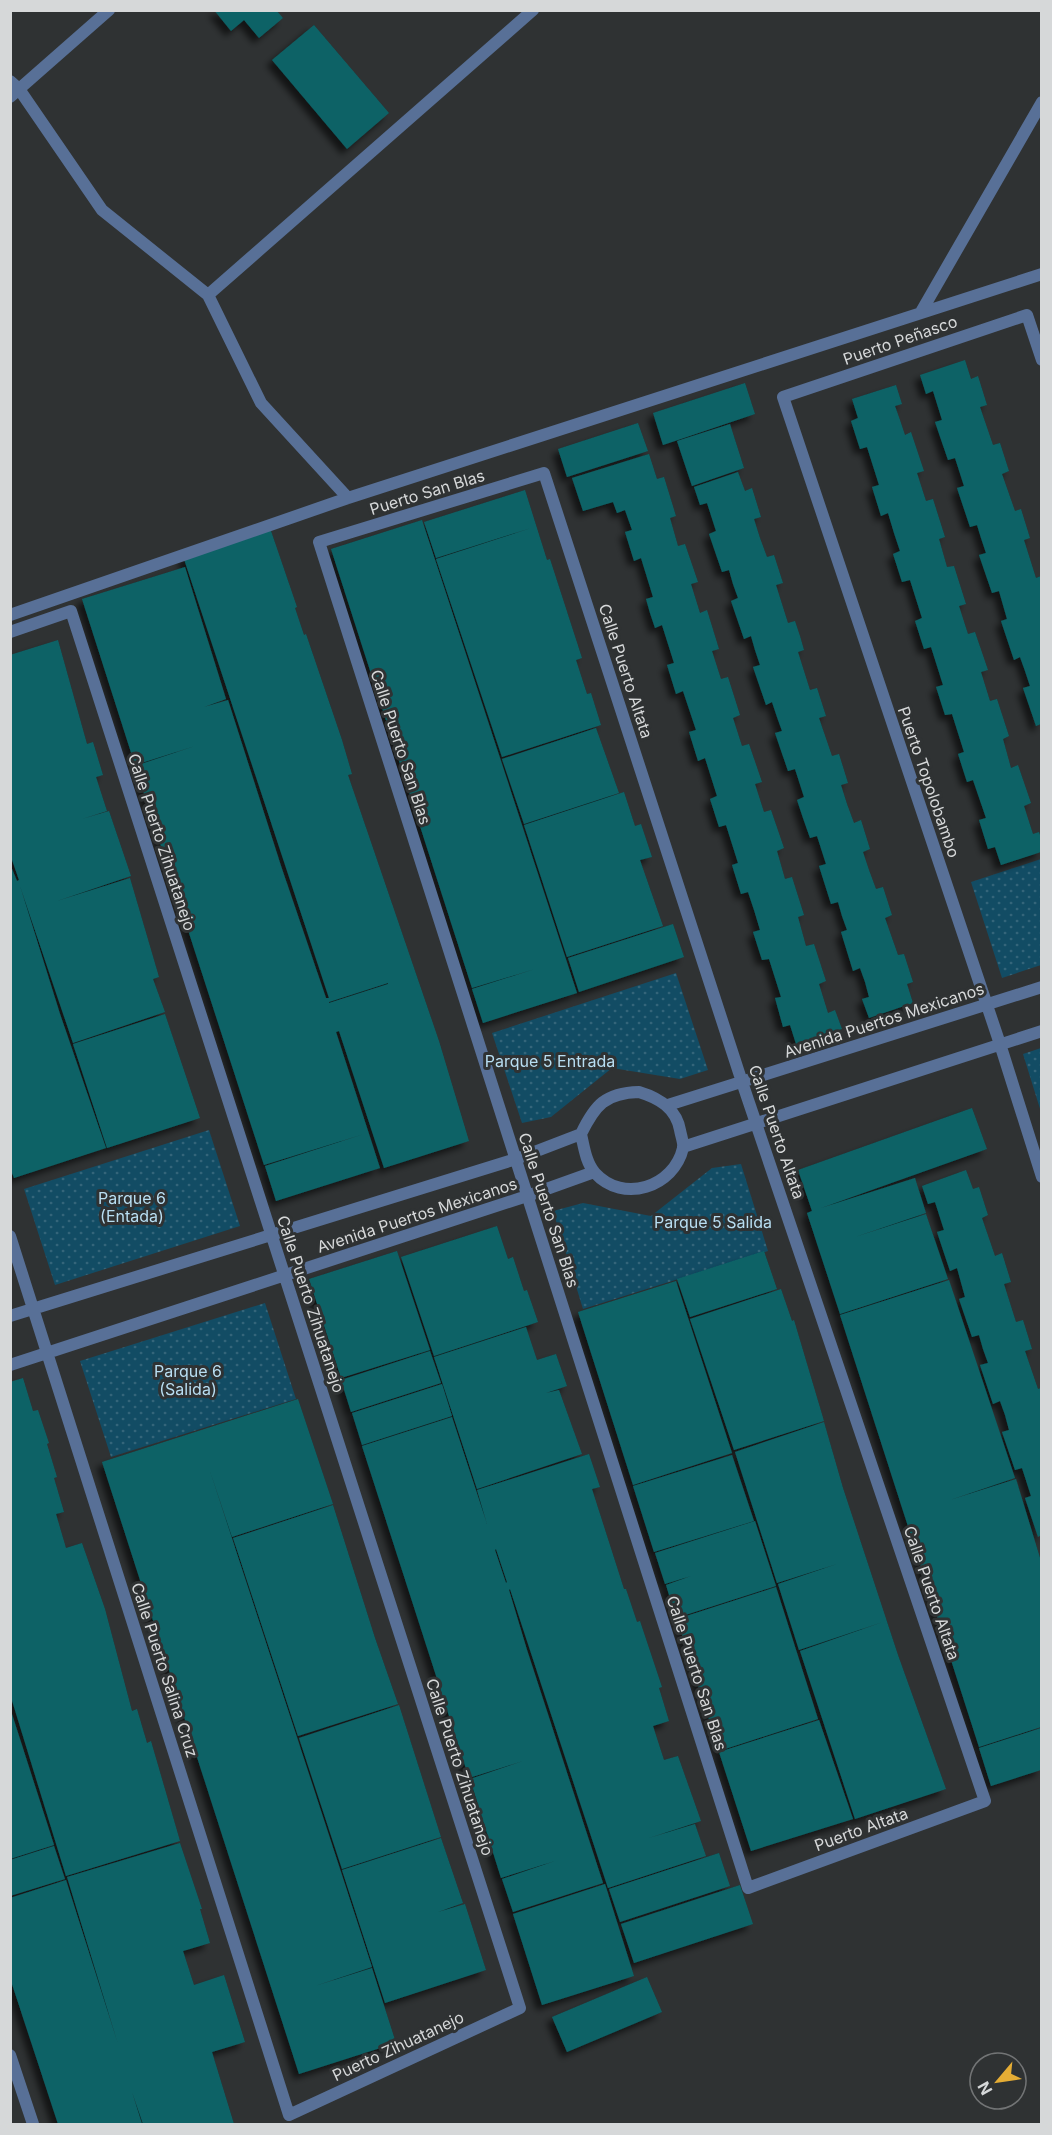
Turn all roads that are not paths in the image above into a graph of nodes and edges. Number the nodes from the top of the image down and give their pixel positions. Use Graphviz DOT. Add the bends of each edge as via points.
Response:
graph roads {
  1 [pos="110,10"];
  2 [pos="533,10"];
  3 [pos="13,89"];
  4 [pos="1041,102"];
  5 [pos="1041,274"];
  6 [pos="208,296"];
  7 [pos="921,312"];
  8 [pos="1041,360"];
  9 [pos="783,397"];
  10 [pos="544,472"];
  11 [pos="348,498"];
  12 [pos="319,542"];
  13 [pos="10,615"];
  14 [pos="10,632"];
  15 [pos="1041,987"];
  16 [pos="986,1005"];
  17 [pos="1041,1032"];
  18 [pos="1000,1044"];
  19 [pos="742,1082"];
  20 [pos="668,1106"];
  21 [pos="756,1123"];
  22 [pos="581,1134"];
  23 [pos="683,1147"];
  24 [pos="516,1159"];
  25 [pos="594,1172"];
  26 [pos="1041,1177"];
  27 [pos="527,1196"];
  28 [pos="271,1234"];
  29 [pos="10,1236"];
  30 [pos="285,1275"];
  31 [pos="34,1308"];
  32 [pos="10,1316"];
  33 [pos="47,1353"];
  34 [pos="10,1365"];
  35 [pos="985,1801"];
  36 [pos="748,1888"];
  37 [pos="520,2008"];
  38 [pos="10,2055"];
  39 [pos="290,2115"];
  40 [pos="33,2124"];
  1 -- 3 [label="street"];
  2 -- 6 [label="street"];
  3 -- 6 [label="street" via="102,210"];
  4 -- 7 [label="street"];
  5 -- 7 [label="street"];
  6 -- 11 [label="street" via="261,403"];
  7 -- 11 [label="street"];
  8 -- 9 [label="street, Puerto Peñasco" via="1027,315"];
  9 -- 16 [label="street, Puerto Topolobambo"];
  10 -- 12 [label="street, Puerto San Blas"];
  10 -- 19 [label="street, Calle Puerto Altata"];
  11 -- 13 [label="street"];
  12 -- 24 [label="street, Calle Puerto San Blas"];
  14 -- 28 [label="street, Calle Puerto Zihuatanejo" via="71,611"];
  15 -- 16 [label="street, Avenida Puertos Mexicanos"];
  16 -- 18 [label="street, Puerto Topolobambo"];
  16 -- 19 [label="street, Avenida Puertos Mexicanos"];
  17 -- 18 [label="street"];
  18 -- 21 [label="street"];
  18 -- 26 [label="street, Puerto Topolobambo"];
  19 -- 20 [label="street, Avenida Puertos Mexicanos"];
  19 -- 21 [label="street, Calle Puerto Altata"];
  20 -- 22 [label="street" via="639,1092 621,1093 606,1098 594,1109"];
  20 -- 23 [label="street" via="679,1124"];
  21 -- 23 [label="street"];
  21 -- 35 [label="street, Calle Puerto Altata"];
  22 -- 24 [label="street, Avenida Puertos Mexicanos"];
  22 -- 25 [label="street" via="585,1155"];
  23 -- 25 [label="street" via="669,1174 639,1190 621,1188"];
  24 -- 27 [label="street, Calle Puerto San Blas"];
  24 -- 28 [label="street, Avenida Puertos Mexicanos"];
  25 -- 27 [label="street, Avenida Puertos Mexicanos"];
  27 -- 30 [label="street, Avenida Puertos Mexicanos"];
  27 -- 36 [label="street, Calle Puerto San Blas"];
  28 -- 30 [label="street, Calle Puerto Zihuatanejo"];
  28 -- 31 [label="street, Avenida Puertos Mexicanos"];
  29 -- 31 [label="street, Calle Puerto Salina Cruz"];
  30 -- 33 [label="street, Avenida Puertos Mexicanos"];
  30 -- 37 [label="street, Calle Puerto Zihuatanejo"];
  31 -- 32 [label="street, Avenida Puertos Mexicanos"];
  31 -- 33 [label="street, Calle Puerto Salina Cruz"];
  33 -- 34 [label="street, Avenida Puertos Mexicanos"];
  33 -- 39 [label="street, Calle Puerto Salina Cruz"];
  35 -- 36 [label="street, Puerto Altata"];
  37 -- 39 [label="street, Puerto Zihuatanejo"];
  38 -- 40 [label="street"];
}
